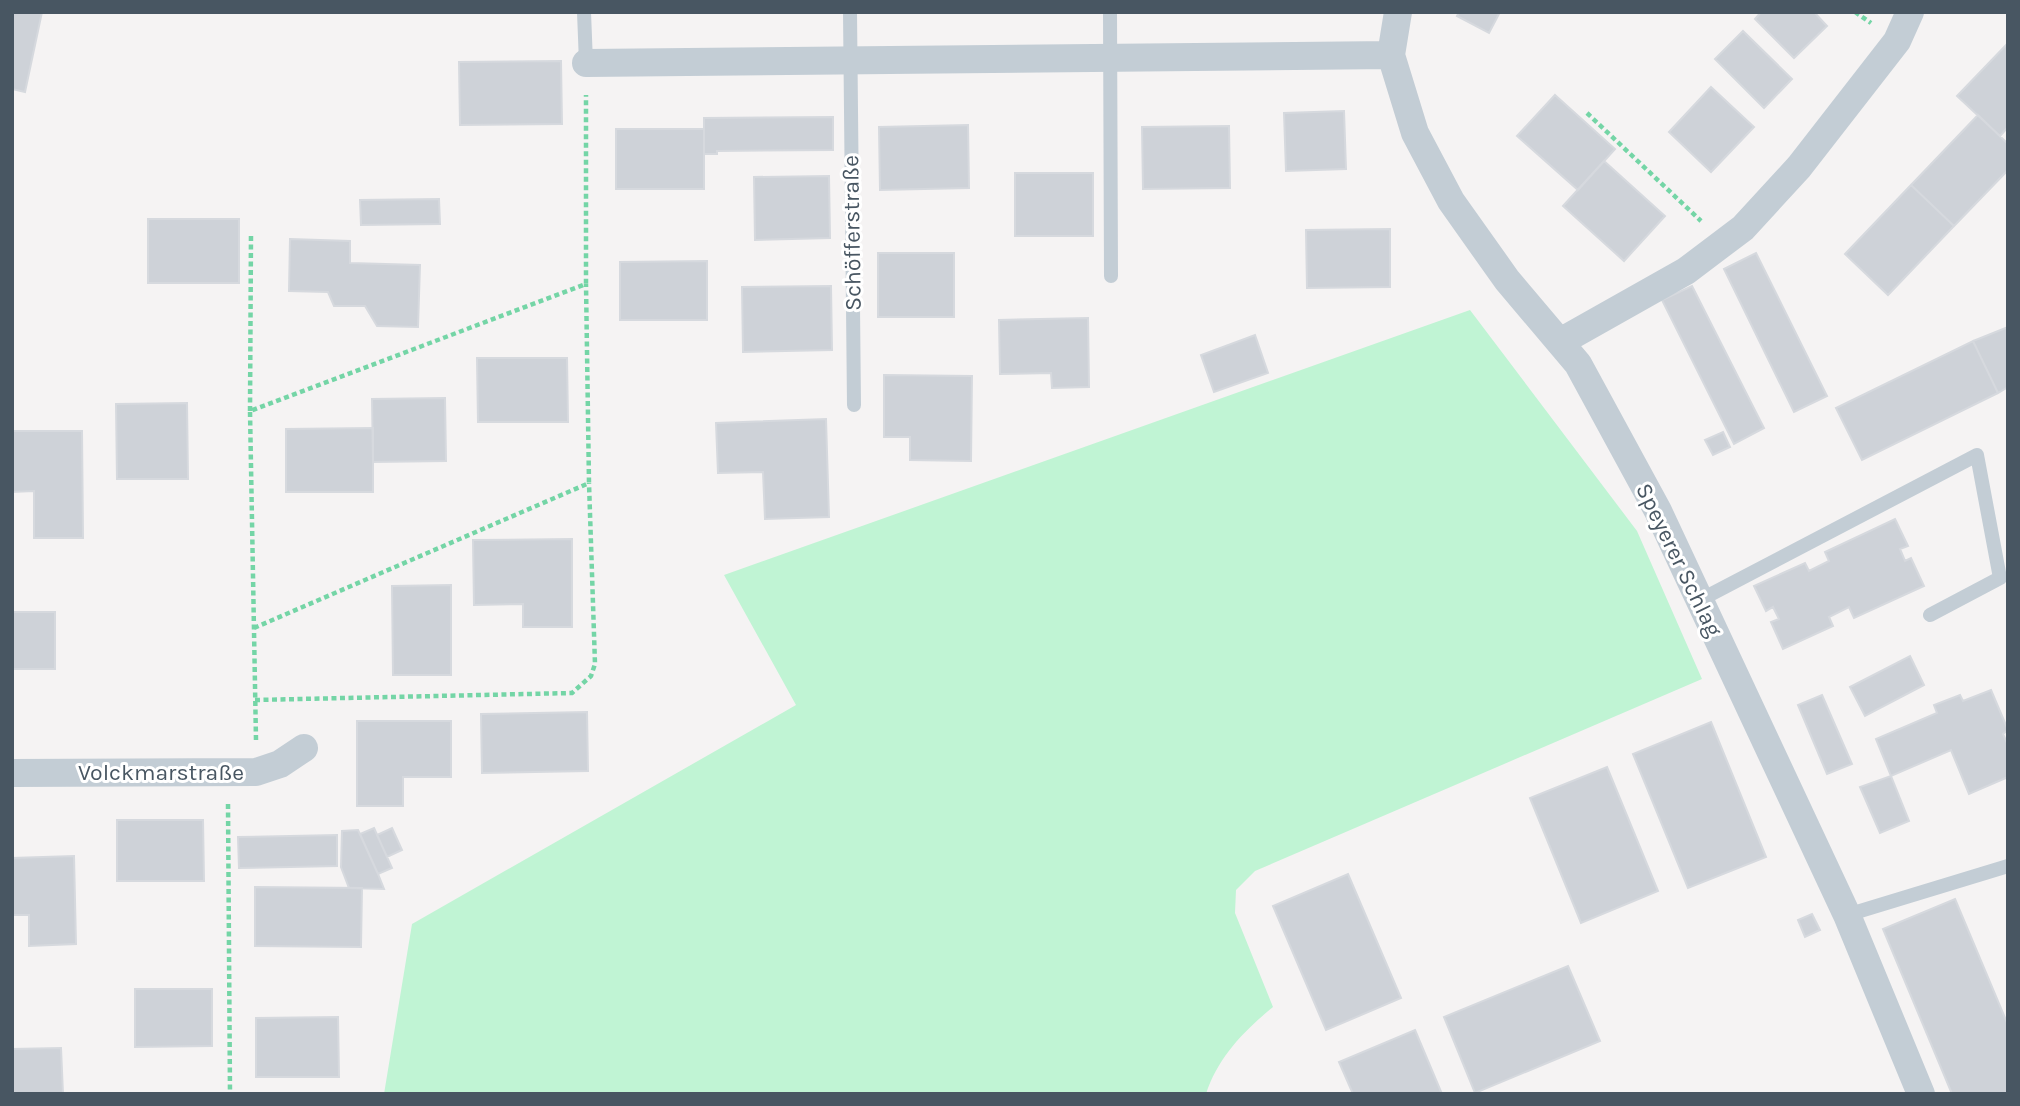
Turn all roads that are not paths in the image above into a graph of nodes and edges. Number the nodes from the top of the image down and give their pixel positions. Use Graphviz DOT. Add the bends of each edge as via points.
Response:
graph roads {
  1 [pos="584,12"];
  2 [pos="850,12"];
  3 [pos="1110,12"];
  4 [pos="1398,12"];
  5 [pos="1910,12"];
  6 [pos="1391,55"];
  7 [pos="1110,56"];
  8 [pos="850,60"];
  9 [pos="586,63"];
  10 [pos="1111,276"];
  11 [pos="1560,342"];
  12 [pos="854,405"];
  13 [pos="1700,600"];
  14 [pos="1930,615"];
  15 [pos="304,748"];
  16 [pos="12,773"];
  17 [pos="2008,866"];
  18 [pos="1847,915"];
  19 [pos="1921,1094"];
  1 -- 9 [label="lane"];
  2 -- 8 [label="lane, Schöfferstraße"];
  3 -- 7 [label="lane"];
  4 -- 6 [label="street"];
  5 -- 11 [label="street" via="1897,41 1799,167 1743,228 1686,271"];
  6 -- 7 [label="street"];
  6 -- 11 [label="street, Speyerer Schlag" via="1415,133 1451,201 1507,280"];
  7 -- 8 [label="street"];
  7 -- 10 [label="lane"];
  8 -- 9 [label="street"];
  8 -- 12 [label="lane, Schöfferstraße"];
  11 -- 13 [label="street, Speyerer Schlag" via="1577,364 1658,511"];
  13 -- 14 [label="lane" via="1977,455 2000,578"];
  13 -- 18 [label="street, Speyerer Schlag"];
  15 -- 16 [label="street, Volckmarstraße" via="280,764 256,772"];
  17 -- 18 [label="lane"];
  18 -- 19 [label="street, Speyerer Schlag"];
}
